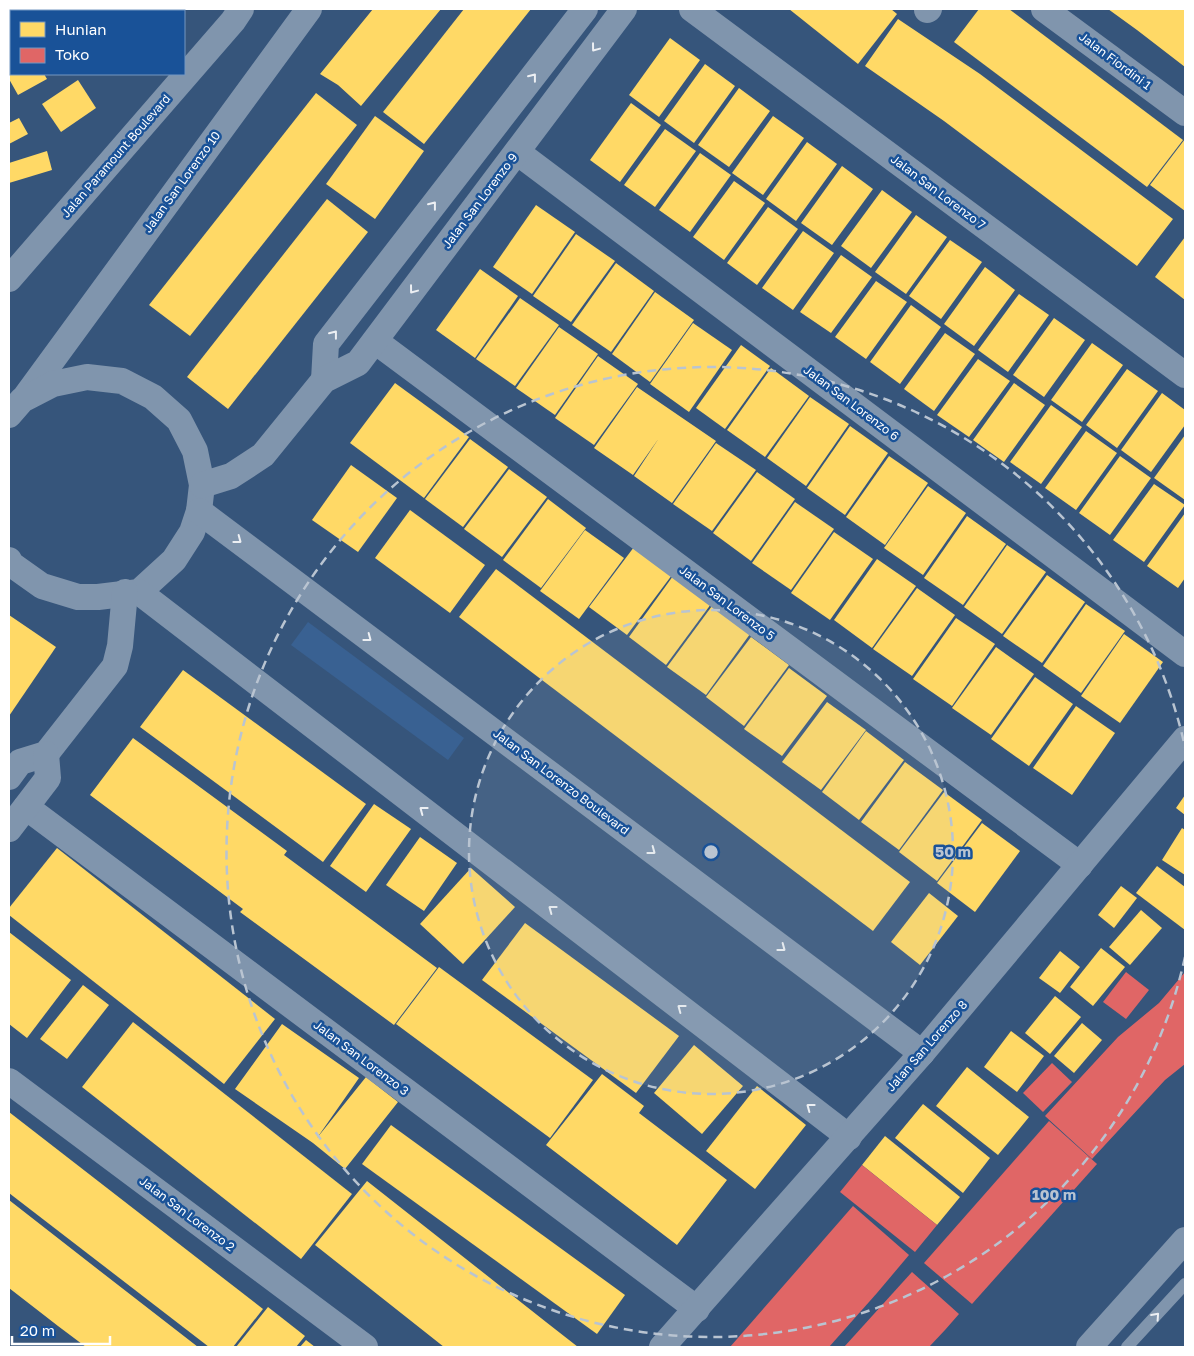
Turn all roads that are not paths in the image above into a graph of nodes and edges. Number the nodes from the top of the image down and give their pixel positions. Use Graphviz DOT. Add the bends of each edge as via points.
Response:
graph roads {
  1 [pos="241,9"];
  2 [pos="309,9"];
  3 [pos="585,9"];
  4 [pos="624,9"];
  5 [pos="692,9"];
  6 [pos="1044,9"];
  7 [pos="1185,113"];
  8 [pos="517,152"];
  9 [pos="411,234"];
  10 [pos="438,256"];
  11 [pos="9,279"];
  12 [pos="375,341"];
  13 [pos="55,355"];
  14 [pos="1185,375"];
  15 [pos="73,380"];
  16 [pos="324,380"];
  17 [pos="14,406"];
  18 [pos="199,474"];
  19 [pos="199,511"];
  20 [pos="9,560"];
  21 [pos="132,592"];
  22 [pos="98,597"];
  23 [pos="120,646"];
  24 [pos="1185,654"];
  25 [pos="1185,739"];
  26 [pos="46,754"];
  27 [pos="9,777"];
  28 [pos="26,807"];
  29 [pos="9,828"];
  30 [pos="1080,865"];
  31 [pos="922,1053"];
  32 [pos="9,1081"];
  33 [pos="849,1136"];
  34 [pos="1185,1240"];
  35 [pos="1185,1284"];
  36 [pos="697,1309"];
  37 [pos="364,1347"];
  38 [pos="662,1347"];
  39 [pos="1089,1347"];
  40 [pos="1127,1347"];
  1 -- 11 [label="street, Jalan Paramount Boulevard"];
  2 -- 13 [label="street, Jalan San Lorenzo 10"];
  9 -- 3 [label="street, one-way"];
  4 -- 8 [label="street, Jalan San Lorenzo 9, one-way"];
  5 -- 14 [label="street, Jalan San Lorenzo 7"];
  6 -- 7 [label="street, Jalan Fiordini 1"];
  8 -- 10 [label="street, Jalan San Lorenzo 9"];
  8 -- 24 [label="street, Jalan San Lorenzo 6"];
  9 -- 10 [label="street"];
  16 -- 9 [label="street, one-way" via="326,344"];
  10 -- 12 [label="street, Jalan San Lorenzo 9, one-way"];
  12 -- 16 [label="street, Jalan San Lorenzo 9" via="358,363"];
  12 -- 30 [label="street, Jalan San Lorenzo 5"];
  13 -- 15 [label="street" via="64,372"];
  13 -- 17 [label="street, Jalan San Lorenzo 10"];
  15 -- 17 [label="street" via="53,384"];
  15 -- 18 [label="street" via="87,377 122,381 153,396 179,420 195,451"];
  16 -- 18 [label="street, Jalan San Lorenzo 9" via="263,455 231,476"];
  18 -- 19 [label="street"];
  19 -- 21 [label="street" via="192,532 174,560"];
  19 -- 31 [label="street, Jalan San Lorenzo Boulevard, one-way"];
  20 -- 22 [label="street" via="42,586 78,597"];
  21 -- 22 [label="street"];
  21 -- 23 [label="street"];
  33 -- 21 [label="street, one-way"];
  22 -- 23 [label="street"];
  23 -- 26 [label="street" via="115,666"];
  25 -- 30 [label="street, Jalan San Lorenzo 8"];
  26 -- 27 [label="street" via="20,762"];
  26 -- 28 [label="street" via="48,778"];
  28 -- 29 [label="street"];
  28 -- 36 [label="street, Jalan San Lorenzo 3"];
  30 -- 31 [label="street, Jalan San Lorenzo 8"];
  31 -- 33 [label="street, Jalan San Lorenzo 8"];
  32 -- 37 [label="street, Jalan San Lorenzo 2"];
  33 -- 36 [label="street, Jalan San Lorenzo 8"];
  34 -- 39 [label="street"];
  40 -- 35 [label="lane, one-way"];
  36 -- 38 [label="street, Jalan San Lorenzo 8"];
}
